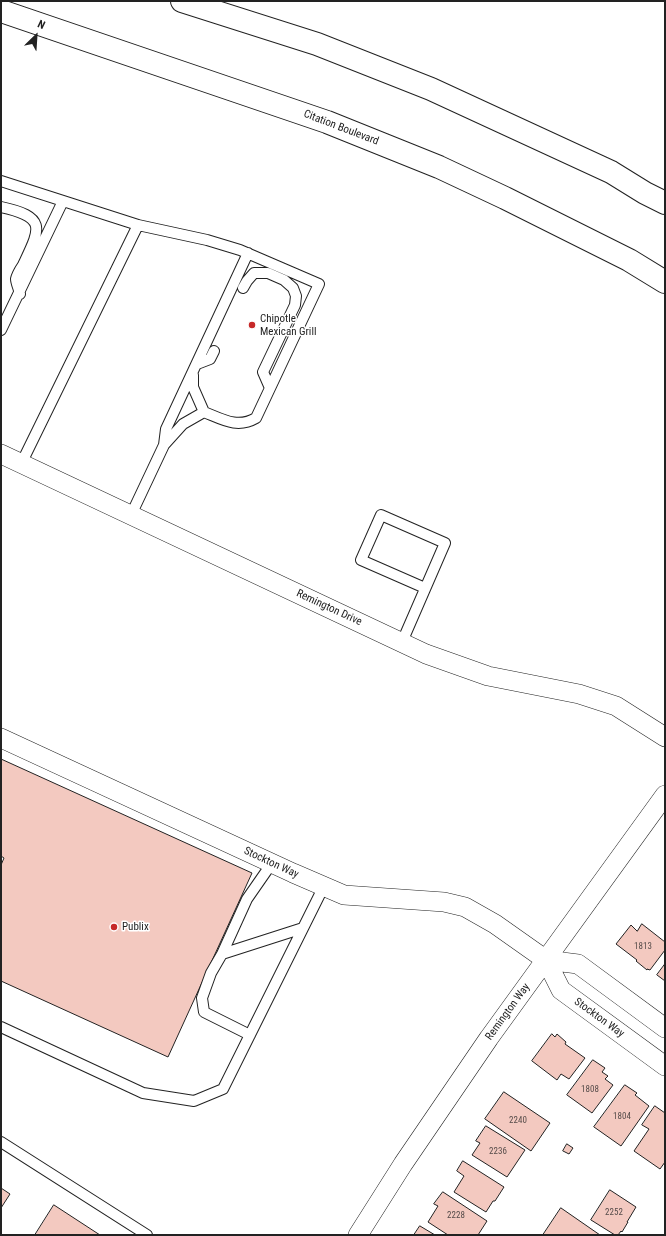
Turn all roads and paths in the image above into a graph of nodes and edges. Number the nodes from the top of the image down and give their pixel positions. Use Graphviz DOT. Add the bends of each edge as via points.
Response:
graph roads {
  1 [pos="182,1"];
  2 [pos="1,11"];
  3 [pos="1,181"];
  4 [pos="63,201"];
  5 [pos="665,203"];
  6 [pos="1,207"];
  7 [pos="138,225"];
  8 [pos="248,253"];
  9 [pos="665,282"];
  10 [pos="243,288"];
  11 [pos="20,294"];
  12 [pos="1,330"];
  13 [pos="214,351"];
  14 [pos="195,367"];
  15 [pos="270,388"];
  16 [pos="204,412"];
  17 [pos="164,445"];
  18 [pos="1,454"];
  19 [pos="22,464"];
  20 [pos="131,515"];
  21 [pos="425,588"];
  22 [pos="402,642"];
  23 [pos="665,737"];
  24 [pos="1,738"];
  25 [pos="665,795"];
  26 [pos="272,863"];
  27 [pos="324,886"];
  28 [pos="303,928"];
  29 [pos="222,954"];
  30 [pos="546,960"];
  31 [pos="1,1026"];
  32 [pos="665,1028"];
  33 [pos="250,1035"];
  34 [pos="665,1066"];
  35 [pos="1,1142"];
  36 [pos="148,1235"];
  37 [pos="358,1235"];
  1 -- 5 [label="main road" via="317,44 431,89 611,172"];
  2 -- 9 [label="main road, Citation Boulevard" via="327,122 439,167 629,260"];
  3 -- 4 [label="lane"];
  4 -- 7 [label="lane"];
  4 -- 11 [label="lane"];
  6 -- 11 [label="lane" via="25,214 35,221 38,229 16,278"];
  7 -- 8 [label="lane" via="207,240"];
  7 -- 19 [label="lane"];
  8 -- 14 [label="lane"];
  8 -- 15 [label="lane" via="319,284"];
  10 -- 15 [label="lane" via="254,273 268,273 284,280 293,288 296,296 295,306 263,372"];
  11 -- 12 [label="lane"];
  13 -- 14 [label="lane" via="210,359"];
  14 -- 16 [label="lane" via="193,387"];
  14 -- 17 [label="lane" via="166,429"];
  15 -- 16 [label="lane" via="256,418 248,422 238,424"];
  16 -- 17 [label="lane" via="183,424"];
  17 -- 20 [label="lane"];
  18 -- 19 [label="street, Remington Drive"];
  19 -- 20 [label="street, Remington Drive"];
  20 -- 22 [label="street, Remington Drive"];
  21 -- 21 [label="lane" via="445,543 382,515 361,560"];
  21 -- 22 [label="lane"];
  22 -- 23 [label="street, Remington Drive" via="426,654 488,676 579,694 616,706"];
  24 -- 26 [label="street, Stockton Way"];
  25 -- 30 [label="street, Remington Way"];
  26 -- 27 [label="street, Stockton Way"];
  26 -- 29 [label="lane" via="247,899"];
  27 -- 28 [label="lane"];
  27 -- 30 [label="street, Stockton Way" via="344,895 444,902 465,907 495,924"];
  28 -- 29 [label="lane"];
  28 -- 33 [label="lane"];
  29 -- 33 [label="lane" via="211,973 202,998 204,1012"];
  30 -- 32 [label="street, Stockton Way" via="578,964"];
  30 -- 34 [label="street, Stockton Way" via="561,990"];
  30 -- 37 [label="street, Remington Way" via="489,1038"];
  31 -- 33 [label="lane" via="143,1093 194,1101 223,1089"];
  35 -- 36 [label="lane"];
}
